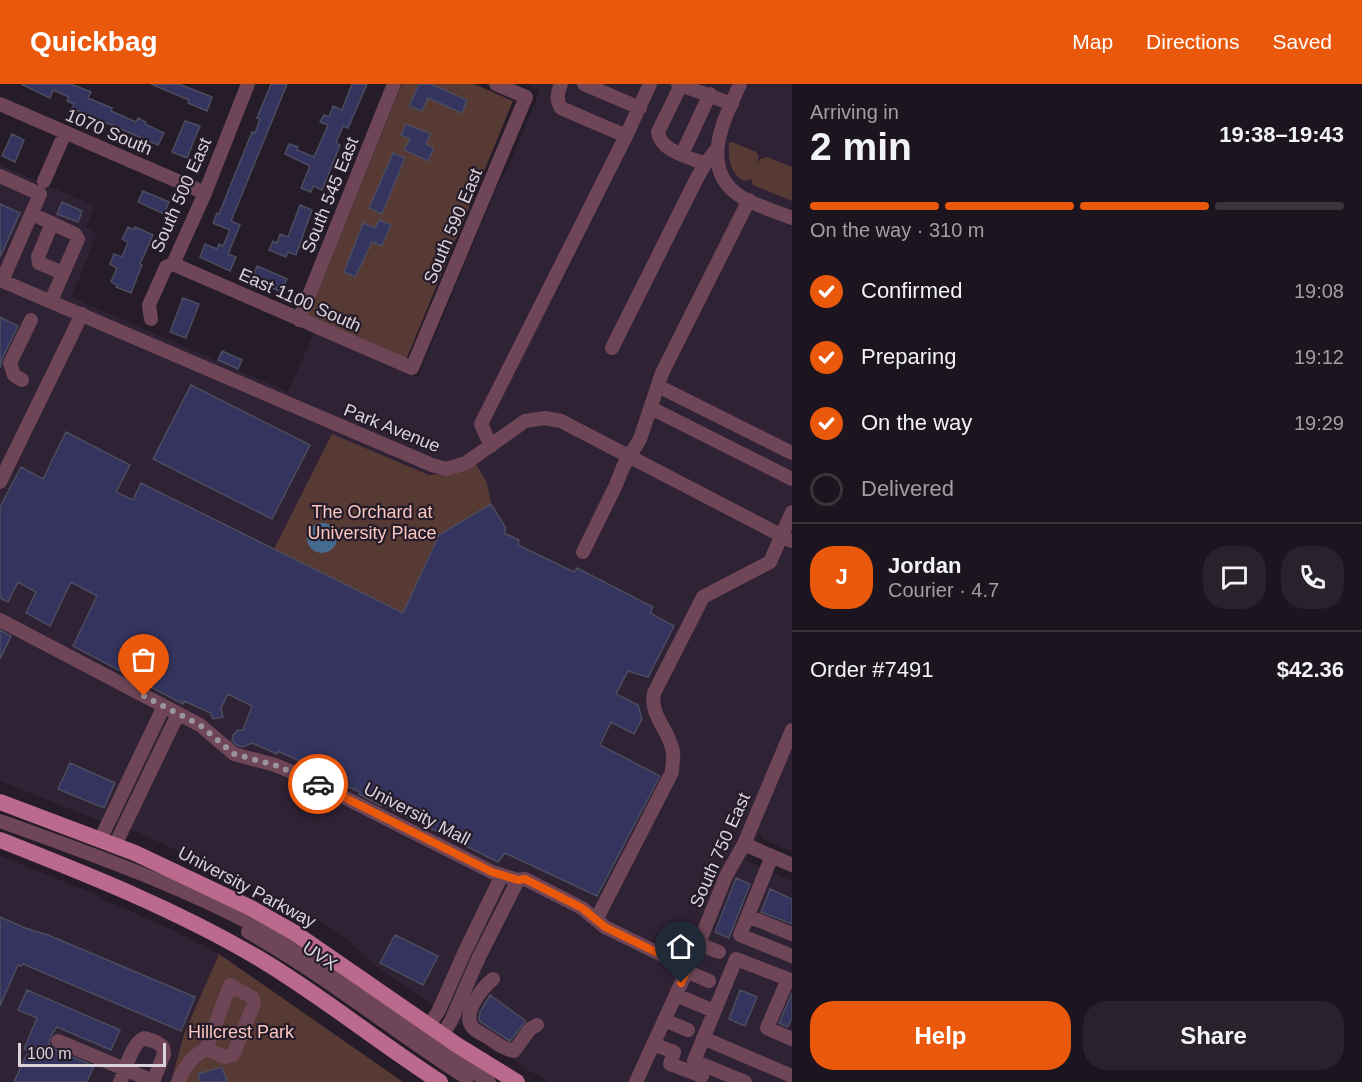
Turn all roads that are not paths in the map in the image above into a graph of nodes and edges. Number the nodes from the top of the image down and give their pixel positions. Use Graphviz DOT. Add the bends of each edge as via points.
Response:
graph roads {
  1 [pos="248,84"];
  2 [pos="394,84"];
  3 [pos="496,84"];
  4 [pos="561,84"];
  5 [pos="584,84"];
  6 [pos="650,84"];
  7 [pos="740,84"];
  8 [pos="680,85"];
  9 [pos="710,94"];
  10 [pos="732,104"];
  11 [pos="0,105"];
  12 [pos="640,108"];
  13 [pos="65,133"];
  14 [pos="626,136"];
  15 [pos="716,150"];
  16 [pos="682,154"];
  17 [pos="705,164"];
  18 [pos="0,176"];
  19 [pos="44,181"];
  20 [pos="205,193"];
  21 [pos="749,200"];
  22 [pos="32,214"];
  23 [pos="792,218"];
  24 [pos="52,223"];
  25 [pos="173,264"];
  26 [pos="63,273"];
  27 [pos="1,281"];
  28 [pos="51,301"];
  29 [pos="82,314"];
  30 [pos="151,319"];
  31 [pos="31,320"];
  32 [pos="299,320"];
  33 [pos="612,348"];
  34 [pos="412,368"];
  35 [pos="22,380"];
  36 [pos="658,386"];
  37 [pos="651,408"];
  38 [pos="491,446"];
  39 [pos="792,453"];
  40 [pos="629,458"];
  41 [pos="792,479"];
  42 [pos="0,482"];
  43 [pos="792,512"];
  44 [pos="787,539"];
  45 [pos="583,552"];
  46 [pos="0,620"];
  47 [pos="164,706"];
  48 [pos="178,714"];
  49 [pos="792,730"];
  50 [pos="0,802"];
  51 [pos="0,821"];
  52 [pos="1,841"];
  53 [pos="108,843"];
  54 [pos="744,844"];
  55 [pos="772,856"];
  56 [pos="792,865"];
  57 [pos="502,875"];
  58 [pos="518,880"];
  59 [pos="748,916"];
  60 [pos="596,920"];
  61 [pos="792,934"];
  62 [pos="697,949"];
  63 [pos="719,952"];
  64 [pos="792,956"];
  65 [pos="686,971"];
  66 [pos="493,979"];
  67 [pos="790,980"];
  68 [pos="708,981"];
  69 [pos="675,995"];
  70 [pos="714,1011"];
  71 [pos="664,1020"];
  72 [pos="537,1025"];
  73 [pos="688,1030"];
  74 [pos="703,1038"];
  75 [pos="792,1038"];
  76 [pos="429,1040"];
  77 [pos="58,1041"];
  78 [pos="653,1044"];
  79 [pos="206,1049"];
  80 [pos="739,1053"];
  81 [pos="404,1057"];
  82 [pos="421,1069"];
  83 [pos="123,1076"];
  84 [pos="702,1076"];
  85 [pos="792,1076"];
  86 [pos="729,1079"];
  87 [pos="153,1081"];
  88 [pos="178,1082"];
  89 [pos="440,1082"];
  90 [pos="474,1082"];
  91 [pos="489,1082"];
  92 [pos="517,1082"];
  93 [pos="636,1082"];
  94 [pos="745,1082"];
  1 -- 20 [label="street, South 500 East"];
  2 -- 32 [label="street, South 545 East"];
  3 -- 34 [label="street, South 590 East" via="526,97"];
  4 -- 14 [label="street" via="557,96 561,108"];
  5 -- 12 [label="street"];
  6 -- 12 [label="street"];
  7 -- 10 [label="street"];
  8 -- 9 [label="street"];
  8 -- 16 [label="street" via="658,132 665,146"];
  9 -- 10 [label="street"];
  9 -- 16 [label="street"];
  10 -- 15 [label="street"];
  11 -- 13 [label="street, 1070 South"];
  12 -- 14 [label="street"];
  13 -- 19 [label="street"];
  13 -- 20 [label="street, 1070 South"];
  14 -- 38 [label="street" via="481,424"];
  15 -- 17 [label="street"];
  15 -- 21 [label="street" via="726,182"];
  16 -- 17 [label="street"];
  17 -- 33 [label="street"];
  18 -- 22 [label="street" via="40,194"];
  20 -- 25 [label="street, South 500 East"];
  21 -- 23 [label="street"];
  21 -- 36 [label="street"];
  22 -- 24 [label="street"];
  22 -- 27 [label="street"];
  24 -- 26 [label="street" via="78,239"];
  24 -- 26 [label="street" via="39,263"];
  25 -- 30 [label="street, South 500 East" via="166,267 149,305"];
  25 -- 32 [label="street, East 1100 South"];
  26 -- 28 [label="street"];
  27 -- 28 [label="street, Park Avenue"];
  28 -- 29 [label="street, Park Avenue"];
  29 -- 38 [label="street, Park Avenue" via="432,465 446,469 466,464"];
  29 -- 42 [label="street"];
  31 -- 35 [label="street" via="10,363 14,375"];
  32 -- 34 [label="street, East 1100 South"];
  36 -- 37 [label="street"];
  36 -- 39 [label="street"];
  37 -- 40 [label="street"];
  37 -- 41 [label="street"];
  38 -- 40 [label="street, Park Avenue" via="525,421 545,418 561,421"];
  40 -- 44 [label="street, Park Avenue"];
  40 -- 45 [label="street"];
  43 -- 44 [label="street"];
  44 -- 60 [label="street" via="770,562 703,597 654,693 654,709 673,752 672,772"];
  46 -- 47 [label="street, University Mall"];
  47 -- 48 [label="street, University Mall"];
  47 -- 53 [label="street"];
  48 -- 53 [label="street"];
  48 -- 57 [label="street, University Mall" via="200,725 234,754 302,776"];
  49 -- 54 [label="street, South 750 East"];
  50 -- 53 [label="main road, University Parkway"];
  51 -- 76 [label="street" via="125,866 226,910 315,960"];
  52 -- 76 [label="street, UVX" via="130,875 217,915"];
  52 -- 81 [label="main road" via="131,893 233,943"];
  53 -- 76 [label="main road, University Parkway" via="206,885 295,933"];
  54 -- 55 [label="street"];
  54 -- 62 [label="street, South 750 East" via="726,876"];
  55 -- 56 [label="street"];
  55 -- 59 [label="street"];
  57 -- 58 [label="street, University Mall"];
  57 -- 76 [label="street" via="465,949"];
  58 -- 60 [label="street, University Mall" via="525,879 574,904"];
  58 -- 76 [label="street" via="451,1021"];
  59 -- 61 [label="street"];
  59 -- 64 [label="street" via="740,935"];
  60 -- 62 [label="street, University Mall" via="664,956 679,957"];
  62 -- 63 [label="street"];
  62 -- 65 [label="street, South 750 East"];
  65 -- 68 [label="street"];
  65 -- 69 [label="street, South 750 East"];
  66 -- 72 [label="street" via="470,1013 473,1028 506,1050 514,1051"];
  67 -- 70 [label="street" via="736,959"];
  67 -- 75 [label="street" via="767,1029"];
  69 -- 70 [label="street"];
  69 -- 71 [label="street, South 750 East"];
  70 -- 74 [label="street"];
  71 -- 73 [label="street"];
  71 -- 78 [label="street, South 750 East"];
  74 -- 80 [label="street"];
  74 -- 86 [label="street" via="694,1061"];
  76 -- 81 [label="street"];
  76 -- 82 [label="street"];
  76 -- 90 [label="street, UVX"];
  76 -- 91 [label="street"];
  76 -- 92 [label="main road, University Parkway"];
  77 -- 83 [label="street"];
  78 -- 84 [label="street" via="674,1052 670,1064"];
  78 -- 93 [label="street, South 750 East"];
  79 -- 79 [label="street" via="225,1057 233,1055 253,998 230,985"];
  79 -- 88 [label="street" via="194,1056"];
  80 -- 85 [label="street"];
  80 -- 86 [label="street"];
  81 -- 82 [label="main road"];
  82 -- 89 [label="main road"];
  83 -- 87 [label="street"];
  83 -- 87 [label="street" via="139,1040 144,1038 163,1047"];
  86 -- 94 [label="street"];
}
